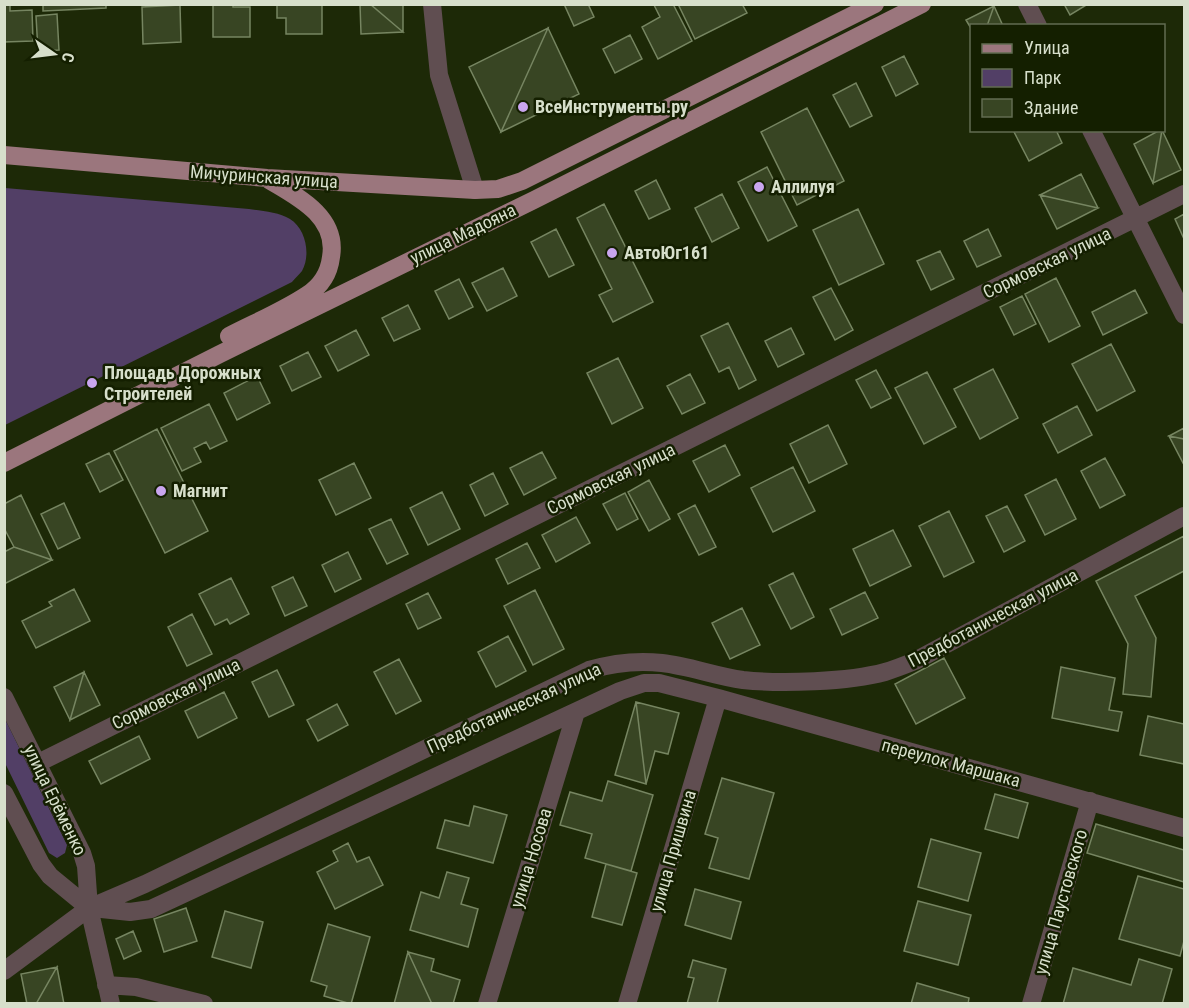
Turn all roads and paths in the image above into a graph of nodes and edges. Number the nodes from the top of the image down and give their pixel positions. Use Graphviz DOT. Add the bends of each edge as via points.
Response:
graph roads {
  1 [pos="432,4"];
  2 [pos="875,4"];
  3 [pos="921,4"];
  4 [pos="1027,4"];
  5 [pos="1037,24"];
  6 [pos="1092,132"];
  7 [pos="4,155"];
  8 [pos="267,178"];
  9 [pos="522,182"];
  10 [pos="475,190"];
  11 [pos="1185,195"];
  12 [pos="1136,219"];
  13 [pos="1185,315"];
  14 [pos="220,354"];
  15 [pos="6,461"];
  16 [pos="1185,516"];
  17 [pos="4,698"];
  18 [pos="718,698"];
  19 [pos="576,712"];
  20 [pos="38,763"];
  21 [pos="4,793"];
  22 [pos="1090,801"];
  23 [pos="1185,828"];
  24 [pos="89,908"];
  25 [pos="4,971"];
  26 [pos="106,985"];
  27 [pos="111,1004"];
  28 [pos="204,1004"];
  29 [pos="487,1004"];
  30 [pos="627,1004"];
  31 [pos="1031,1004"];
  1 -- 10 [label="street" via="439,75"];
  2 -- 9 [label="main road, улица Мадояна"];
  3 -- 14 [label="main road, улица Мадояна"];
  4 -- 5 [label="street"];
  6 -- 12 [label="street"];
  7 -- 8 [label="main road, Мичуринская улица"];
  8 -- 10 [label="main road, Мичуринская улица"];
  8 -- 14 [label="main road" via="313,209 325,223 333,251 330,266 324,280 308,295 227,337"];
  9 -- 10 [label="main road, Мичуринская улица"];
  11 -- 12 [label="street, Сормовская улица"];
  12 -- 13 [label="street"];
  12 -- 20 [label="street, Сормовская улица"];
  14 -- 15 [label="main road, улица Мадояна"];
  16 -- 24 [label="street, Предботаническая улица" via="915,661 884,672 771,682 741,680 662,663 612,664 589,670"];
  17 -- 20 [label="street, улица Ерёменко"];
  18 -- 19 [label="street, Предботаническая улица" via="644,683"];
  18 -- 22 [label="street, переулок Маршака"];
  18 -- 30 [label="street, улица Пришвина"];
  19 -- 24 [label="street, Предботаническая улица" via="151,909 130,912"];
  19 -- 29 [label="street, улица Носова"];
  20 -- 24 [label="street, улица Ерёменко" via="82,854"];
  21 -- 24 [label="street, улица Ерёменко" via="41,864"];
  22 -- 23 [label="street, переулок Маршака"];
  22 -- 31 [label="street, улица Паустовского"];
  24 -- 25 [label="street, Предботаническая улица"];
  24 -- 26 [label="street, улица Ерёменко"];
  26 -- 27 [label="street, улица Ерёменко"];
  26 -- 28 [label="street" via="136,987"];
}
